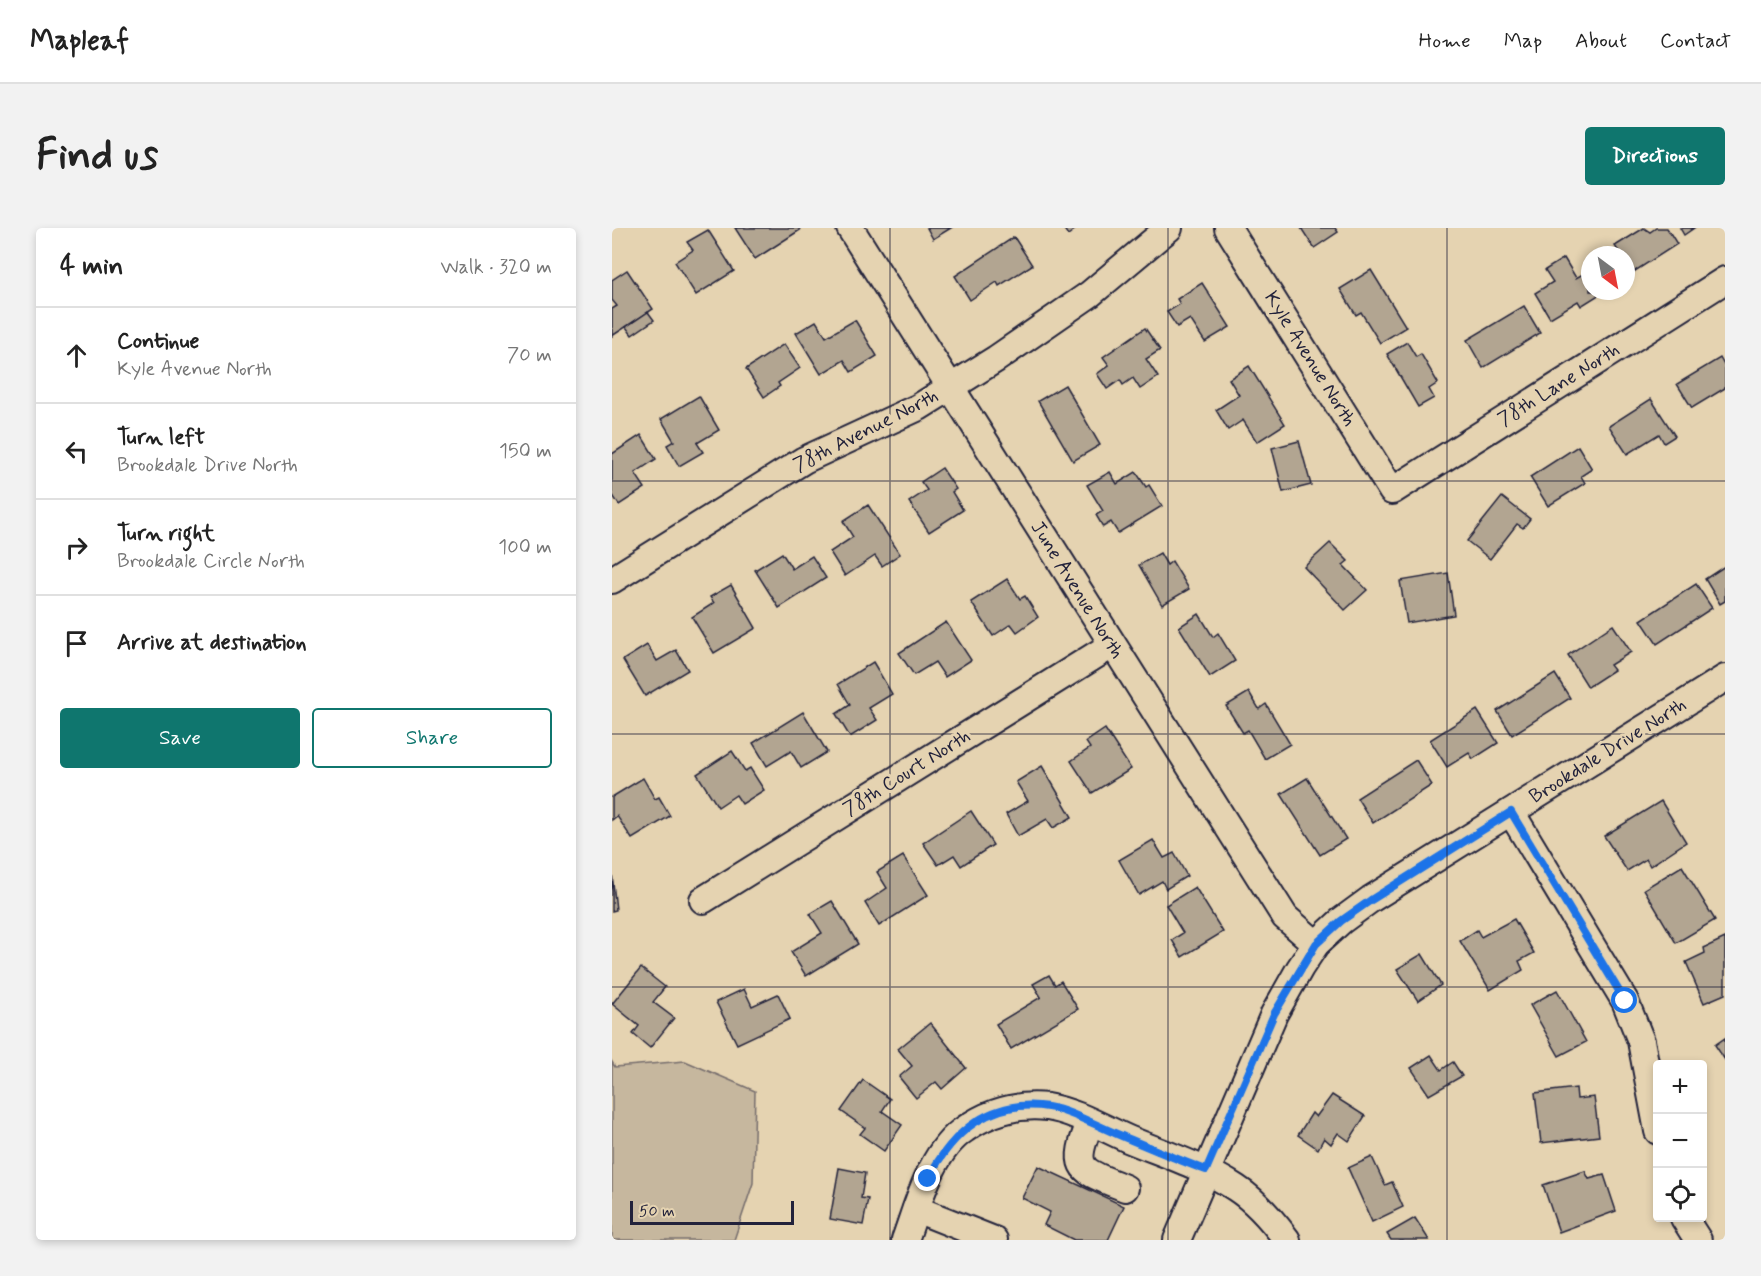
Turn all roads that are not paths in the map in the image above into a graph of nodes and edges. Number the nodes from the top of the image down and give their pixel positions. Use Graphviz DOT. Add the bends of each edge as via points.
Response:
graph roads {
  1 [pos="850,228"];
  2 [pos="1169,228"];
  3 [pos="1228,228"];
  4 [pos="1725,280"];
  5 [pos="950,388"];
  6 [pos="1392,491"];
  7 [pos="612,580"];
  8 [pos="1112,645"];
  9 [pos="1725,678"];
  10 [pos="1511,812"];
  11 [pos="703,900"];
  12 [pos="1316,944"];
  13 [pos="1655,1114"];
  14 [pos="1090,1123"];
  15 [pos="1206,1170"];
  16 [pos="1125,1188"];
  17 [pos="916,1209"];
  18 [pos="1687,1222"];
  19 [pos="905,1240"];
  20 [pos="994,1240"];
  21 [pos="1177,1240"];
  22 [pos="1287,1240"];
  23 [pos="1698,1240"];
  1 -- 5 [label="street, June Avenue North"];
  2 -- 5 [label="street, 78th Avenue North" via="1049,325"];
  3 -- 6 [label="street, Kyle Avenue North"];
  4 -- 6 [label="street, 78th Lane North"];
  5 -- 7 [label="street, 78th Avenue North" via="883,426 804,460"];
  5 -- 8 [label="street, June Avenue North"];
  8 -- 11 [label="street, 78th Court North"];
  8 -- 12 [label="street, June Avenue North" via="1285,917"];
  9 -- 10 [label="street, Brookdale Drive North"];
  10 -- 12 [label="street, Brookdale Drive North" via="1371,900"];
  10 -- 13 [label="street" via="1625,1001 1641,1041"];
  12 -- 15 [label="street, Brookdale Drive North" via="1274,1014"];
  14 -- 15 [label="street"];
  14 -- 16 [label="street" via="1078,1150 1087,1172"];
  14 -- 17 [label="street" via="1048,1107 1018,1107 990,1114 962,1130 942,1152"];
  15 -- 21 [label="street, Brookdale Drive North"];
  15 -- 22 [label="street" via="1238,1189 1271,1219"];
  17 -- 19 [label="street"];
  17 -- 20 [label="street"];
  18 -- 23 [label="street"];
}
